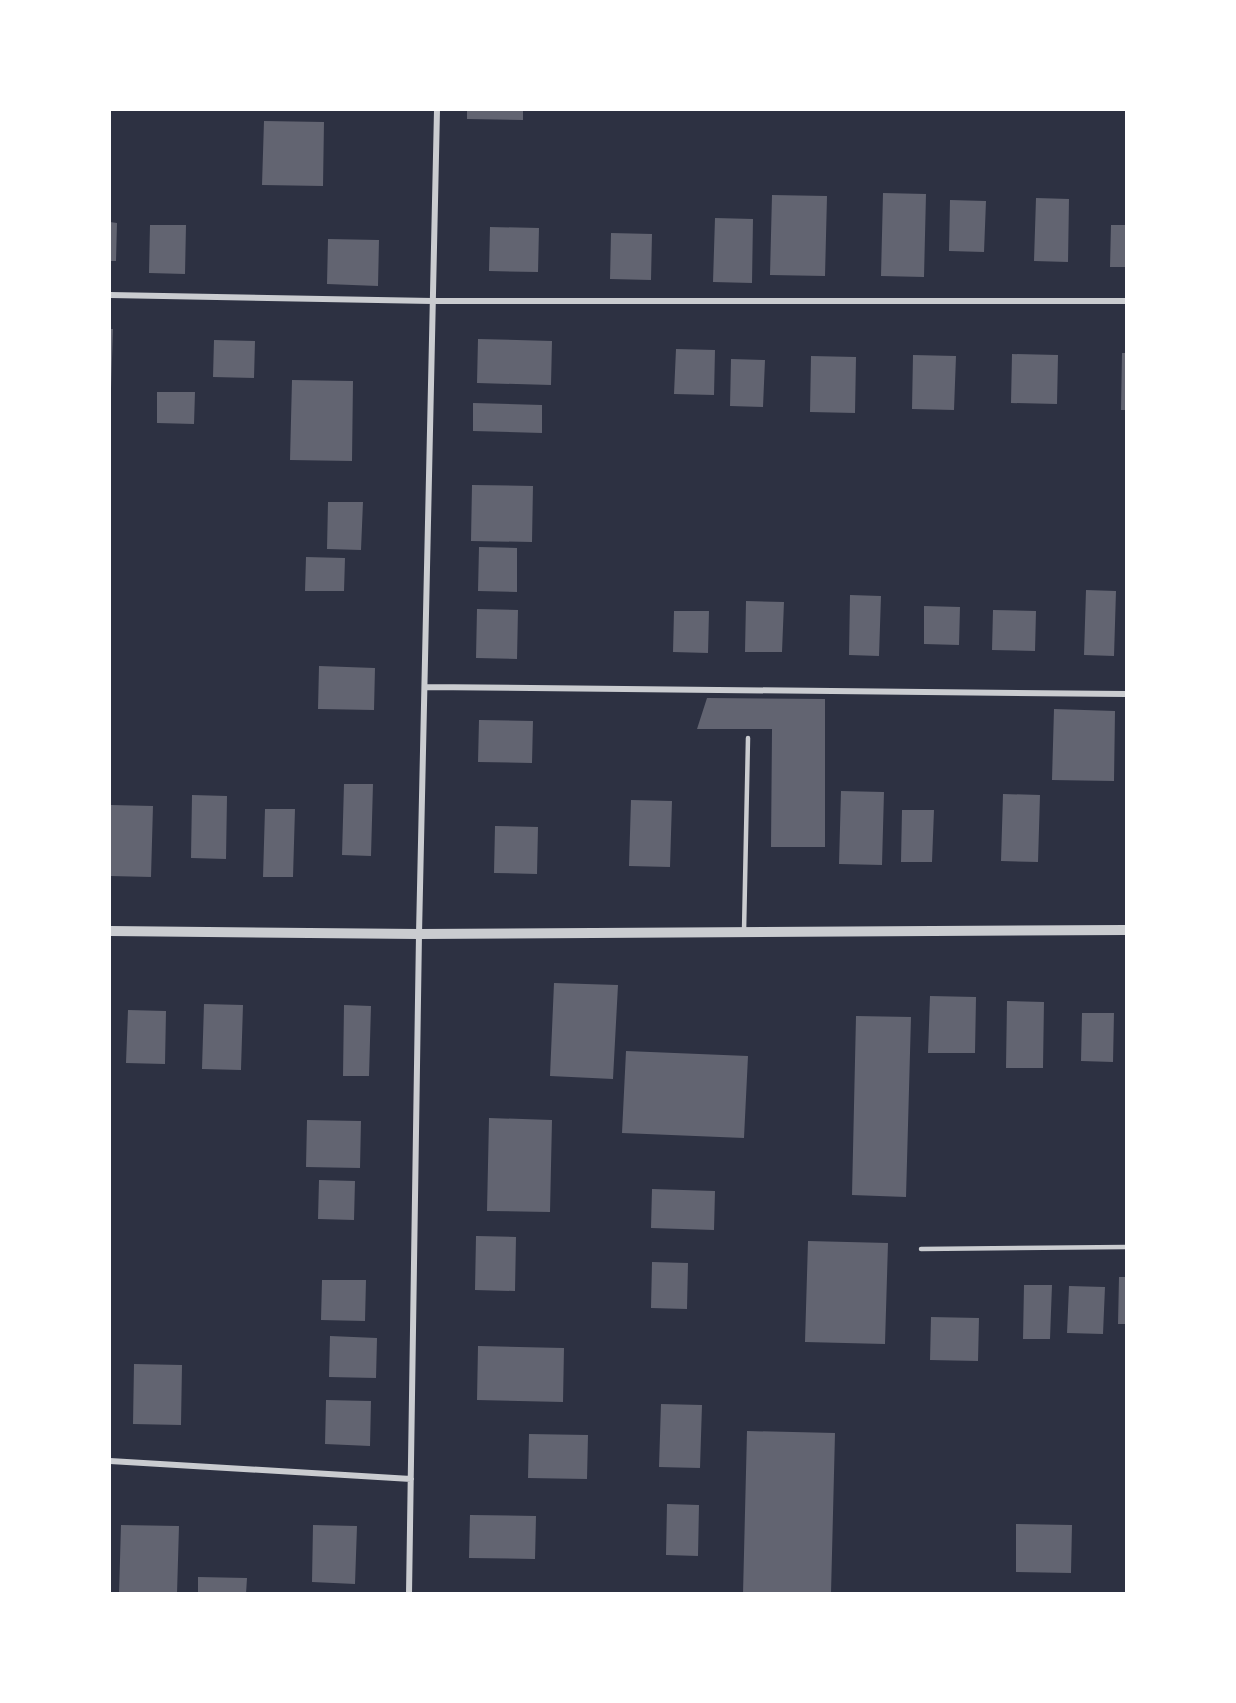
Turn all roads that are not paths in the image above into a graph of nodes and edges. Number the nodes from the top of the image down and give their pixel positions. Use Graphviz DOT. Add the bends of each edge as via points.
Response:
graph roads {
  1 [pos="437,110"];
  2 [pos="110,295"];
  3 [pos="432,301"];
  4 [pos="1126,301"];
  5 [pos="425,687"];
  6 [pos="1126,694"];
  7 [pos="748,738"];
  8 [pos="110,930"];
  9 [pos="1126,930"];
  10 [pos="744,933"];
  11 [pos="419,934"];
  12 [pos="1126,1247"];
  13 [pos="921,1249"];
  14 [pos="110,1461"];
  15 [pos="411,1479"];
  16 [pos="409,1593"];
  1 -- 3 [label="street"];
  2 -- 3 [label="street"];
  3 -- 4 [label="street"];
  3 -- 5 [label="street"];
  5 -- 6 [label="street"];
  5 -- 11 [label="street"];
  7 -- 10 [label="lane"];
  8 -- 11 [label="street"];
  9 -- 10 [label="street"];
  10 -- 11 [label="street"];
  11 -- 15 [label="street"];
  12 -- 13 [label="lane"];
  14 -- 15 [label="street"];
  15 -- 16 [label="street"];
}
